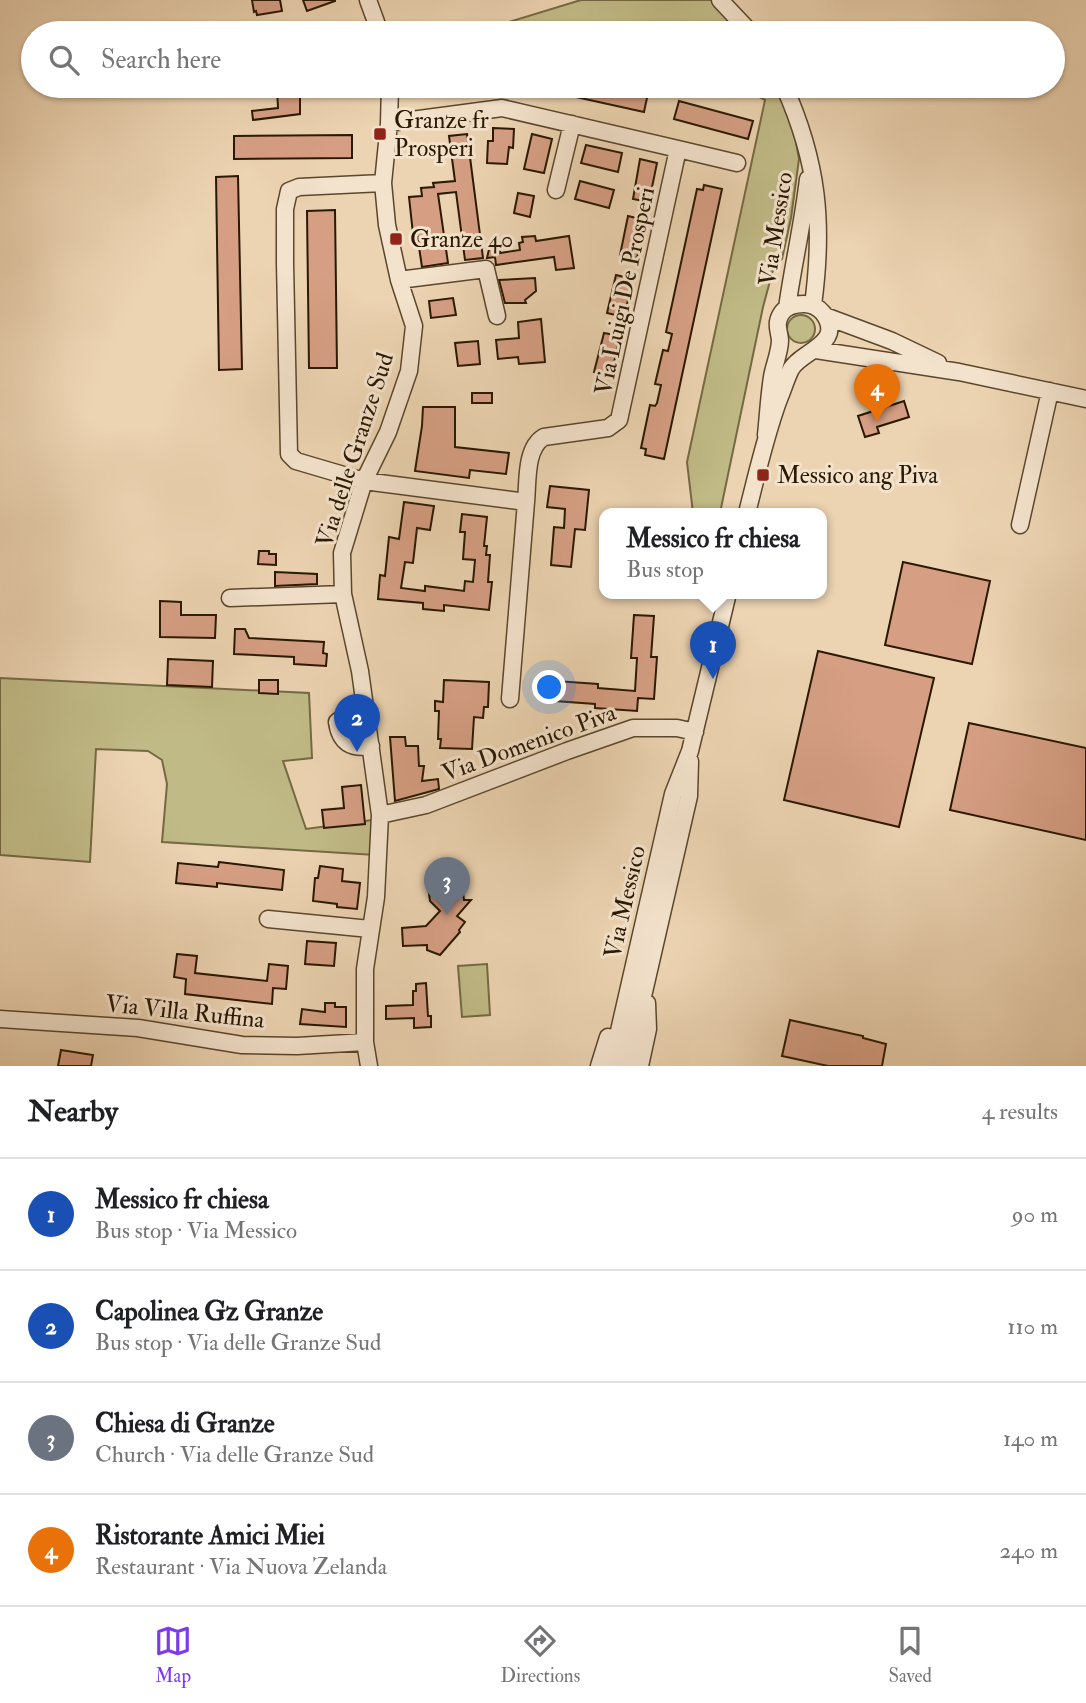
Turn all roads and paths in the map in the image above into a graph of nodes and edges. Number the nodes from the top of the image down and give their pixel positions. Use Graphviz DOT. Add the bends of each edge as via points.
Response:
graph roads {
  1 [pos="368,0"];
  2 [pos="720,0"];
  3 [pos="376,21"];
  4 [pos="740,21"];
  5 [pos="390,98"];
  6 [pos="789,98"];
  7 [pos="389,123"];
  8 [pos="572,124"];
  9 [pos="678,149"];
  10 [pos="810,156"];
  11 [pos="737,163"];
  12 [pos="383,183"];
  13 [pos="556,190"];
  14 [pos="399,280"];
  15 [pos="787,308"];
  16 [pos="819,311"];
  17 [pos="497,316"];
  18 [pos="856,327"];
  19 [pos="780,340"];
  20 [pos="811,352"];
  21 [pos="854,355"];
  22 [pos="959,372"];
  23 [pos="1050,391"];
  24 [pos="1086,399"];
  25 [pos="766,436"];
  26 [pos="364,481"];
  27 [pos="526,502"];
  28 [pos="748,508"];
  29 [pos="1020,525"];
  30 [pos="343,594"];
  31 [pos="230,598"];
  32 [pos="727,599"];
  33 [pos="509,699"];
  34 [pos="365,707"];
  35 [pos="695,732"];
  36 [pos="371,746"];
  37 [pos="690,751"];
  38 [pos="380,815"];
  39 [pos="268,919"];
  40 [pos="370,929"];
  41 [pos="645,981"];
  42 [pos="623,1014"];
  43 [pos="0,1019"];
  44 [pos="365,1042"];
  45 [pos="369,1066"];
  46 [pos="599,1066"];
  47 [pos="611,1066"];
  48 [pos="627,1066"];
  49 [pos="640,1066"];
  1 -- 3 [label="street"];
  2 -- 4 [label="street"];
  5 -- 7 [label="street, Via delle Granze Sud"];
  6 -- 10 [label="street, Via Messico"];
  7 -- 8 [label="street" via="502,108"];
  7 -- 12 [label="street, Via delle Granze Sud"];
  8 -- 9 [label="street"];
  8 -- 13 [label="street"];
  9 -- 11 [label="street"];
  9 -- 27 [label="street, Via Luigi De Prosperi" via="622,413 608,428 538,440"];
  10 -- 15 [label="street, Via Messico" via="803,228"];
  10 -- 16 [label="street, Via Messico" via="820,228"];
  12 -- 14 [label="street, Via delle Granze Sud"];
  12 -- 26 [label="street" via="299,187 289,191 285,209 289,454 296,461"];
  14 -- 17 [label="street" via="486,269"];
  14 -- 26 [label="street, Via delle Granze Sud" via="414,326 408,371 388,432"];
  15 -- 16 [label="street, Via Messico" via="796,304"];
  15 -- 19 [label="street, Via Messico" via="778,324"];
  16 -- 18 [label="street"];
  16 -- 20 [label="street, Via Messico" via="827,335"];
  18 -- 21 [label="street" via="859,349"];
  18 -- 22 [label="street"];
  19 -- 20 [label="street" via="794,352"];
  19 -- 25 [label="street, Via Messico"];
  20 -- 21 [label="street"];
  20 -- 25 [label="street, Via Messico" via="792,367"];
  21 -- 22 [label="street"];
  22 -- 23 [label="street"];
  23 -- 24 [label="street"];
  23 -- 29 [label="street"];
  25 -- 28 [label="street, Via Messico"];
  26 -- 27 [label="street"];
  26 -- 30 [label="street, Via delle Granze Sud" via="342,553"];
  27 -- 33 [label="street"];
  30 -- 31 [label="street"];
  30 -- 34 [label="street, Via delle Granze Sud"];
  32 -- 35 [label="street, Via Messico"];
  34 -- 36 [label="street, Via delle Granze Sud"];
  34 -- 36 [label="street" via="341,716 338,732 351,746"];
  35 -- 37 [label="street, Via Messico"];
  35 -- 38 [label="street, Via Domenico Piva" via="633,728 426,805"];
  36 -- 38 [label="street, Via delle Granze Sud"];
  37 -- 41 [label="street, Via Messico" via="689,796"];
  37 -- 42 [label="street, Via Messico" via="673,793"];
  38 -- 40 [label="street, Via delle Granze Sud"];
  39 -- 40 [label="street"];
  40 -- 44 [label="street, Via delle Granze Sud"];
  41 -- 48 [label="street, Via Messico"];
  41 -- 49 [label="street" via="648,1029"];
  42 -- 46 [label="street" via="606,1040"];
  42 -- 47 [label="street, Via Messico"];
  43 -- 44 [label="street, Via Villa Ruffina" via="138,1028 242,1045"];
  44 -- 45 [label="street, Via delle Granze Sud"];
}
